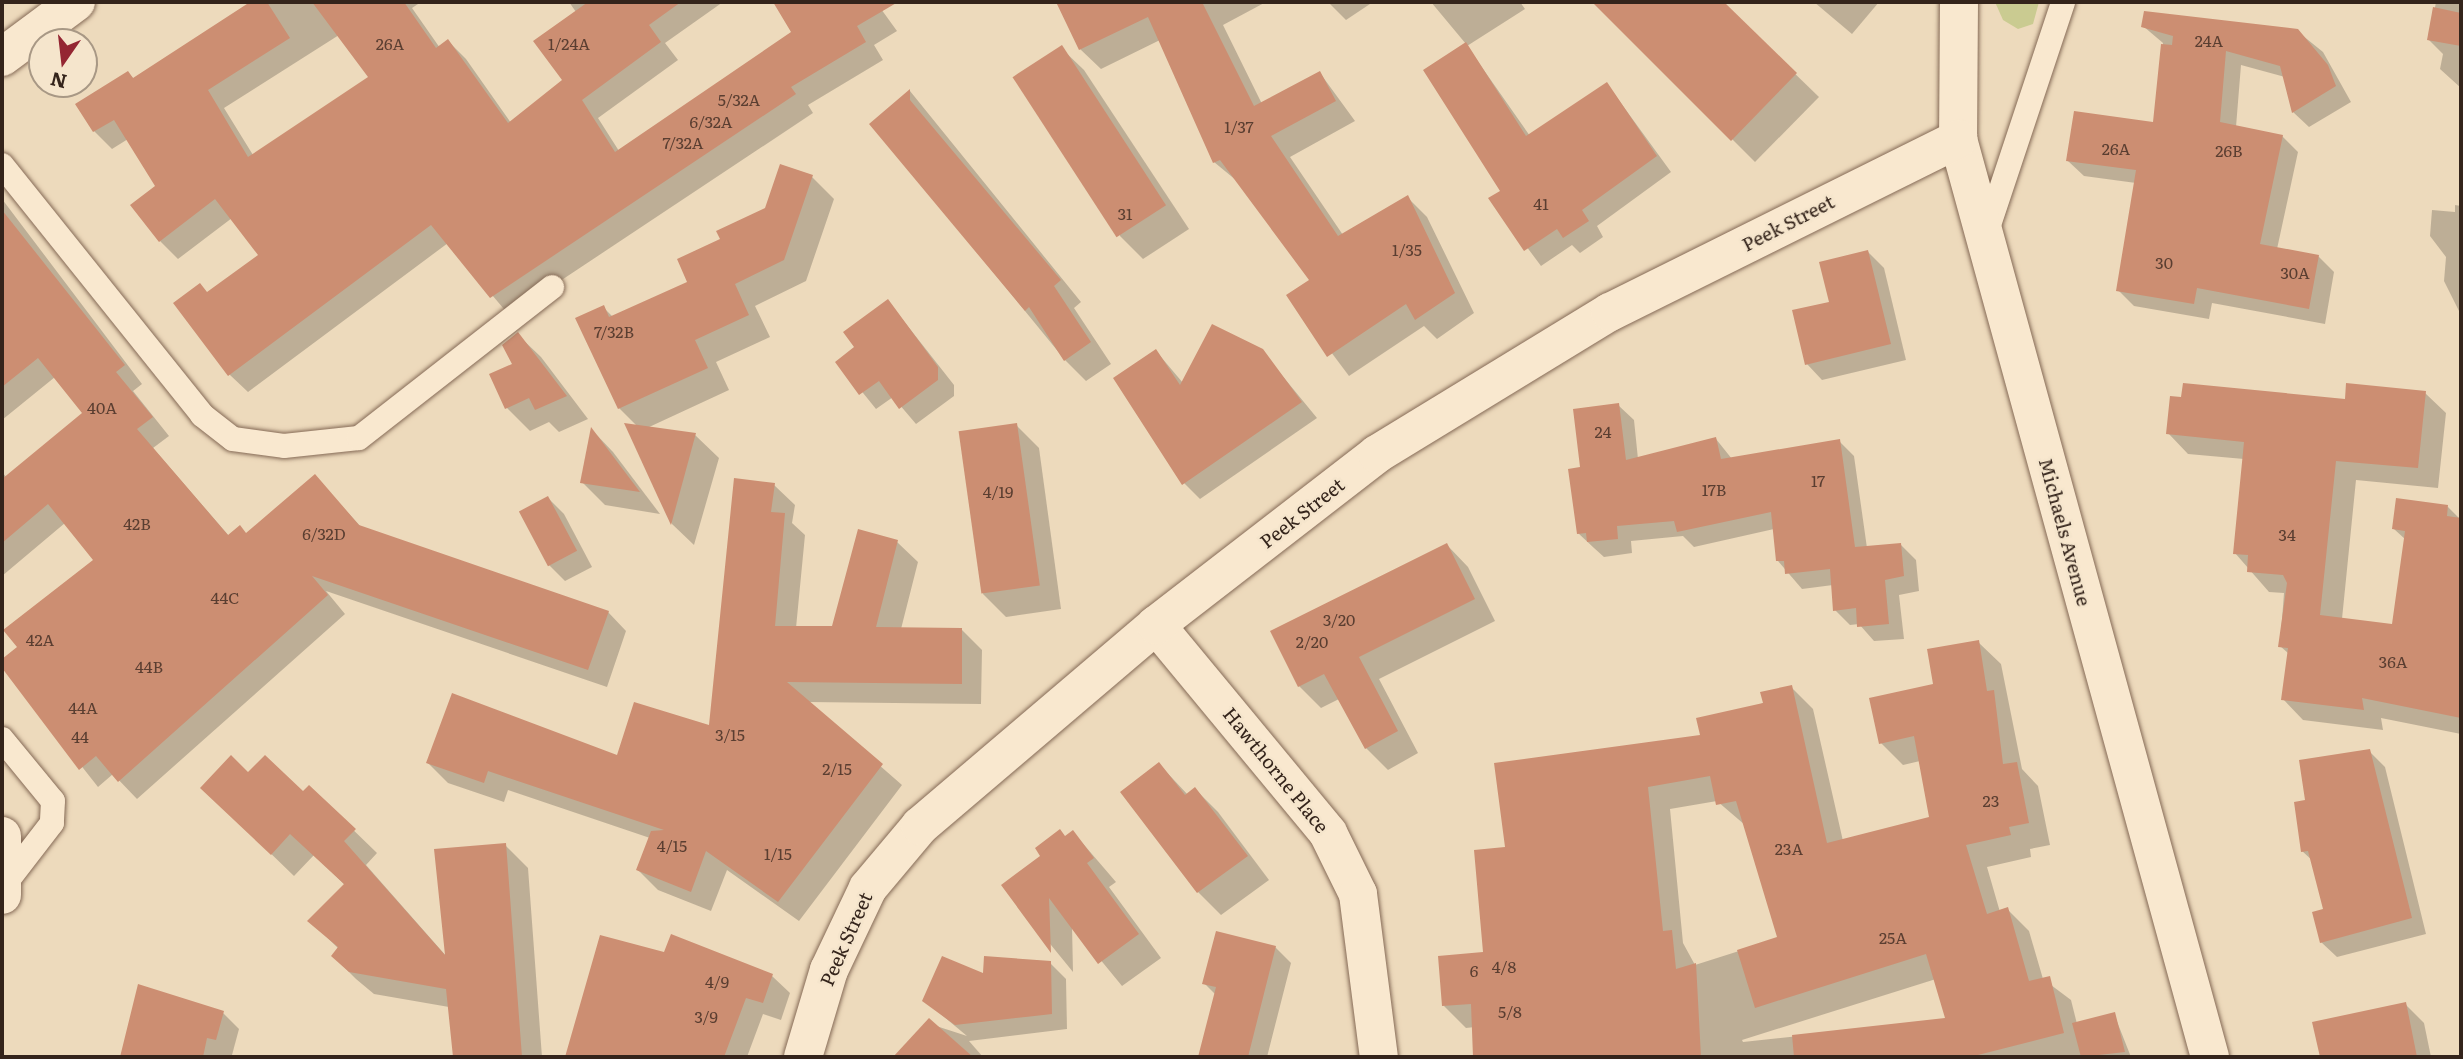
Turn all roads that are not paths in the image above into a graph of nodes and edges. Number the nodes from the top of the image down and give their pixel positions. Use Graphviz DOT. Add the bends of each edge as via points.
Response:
graph roads {
  1 [pos="76,2"];
  2 [pos="1959,2"];
  3 [pos="2063,2"];
  4 [pos="2,57"];
  5 [pos="1958,139"];
  6 [pos="2,165"];
  7 [pos="1984,240"];
  8 [pos="552,287"];
  9 [pos="1157,625"];
  10 [pos="2,739"];
  11 [pos="2,836"];
  12 [pos="3,890"];
  13 [pos="803,1057"];
  14 [pos="1379,1057"];
  15 [pos="2210,1057"];
  1 -- 4 [label="street"];
  2 -- 5 [label="street, Michaels Avenue"];
  3 -- 7 [label="lane"];
  5 -- 7 [label="street, Michaels Avenue"];
  5 -- 9 [label="street, Peek Street" via="1610,312 1377,454"];
  6 -- 8 [label="lane" via="202,415 233,439 284,446 359,438"];
  7 -- 15 [label="street, Michaels Avenue"];
  9 -- 13 [label="street, Peek Street" via="920,826 868,888 829,970"];
  9 -- 14 [label="street, Hawthorne Place" via="1328,833 1358,894"];
  10 -- 12 [label="lane" via="53,801 52,823"];
  11 -- 12 [label="street"];
}
